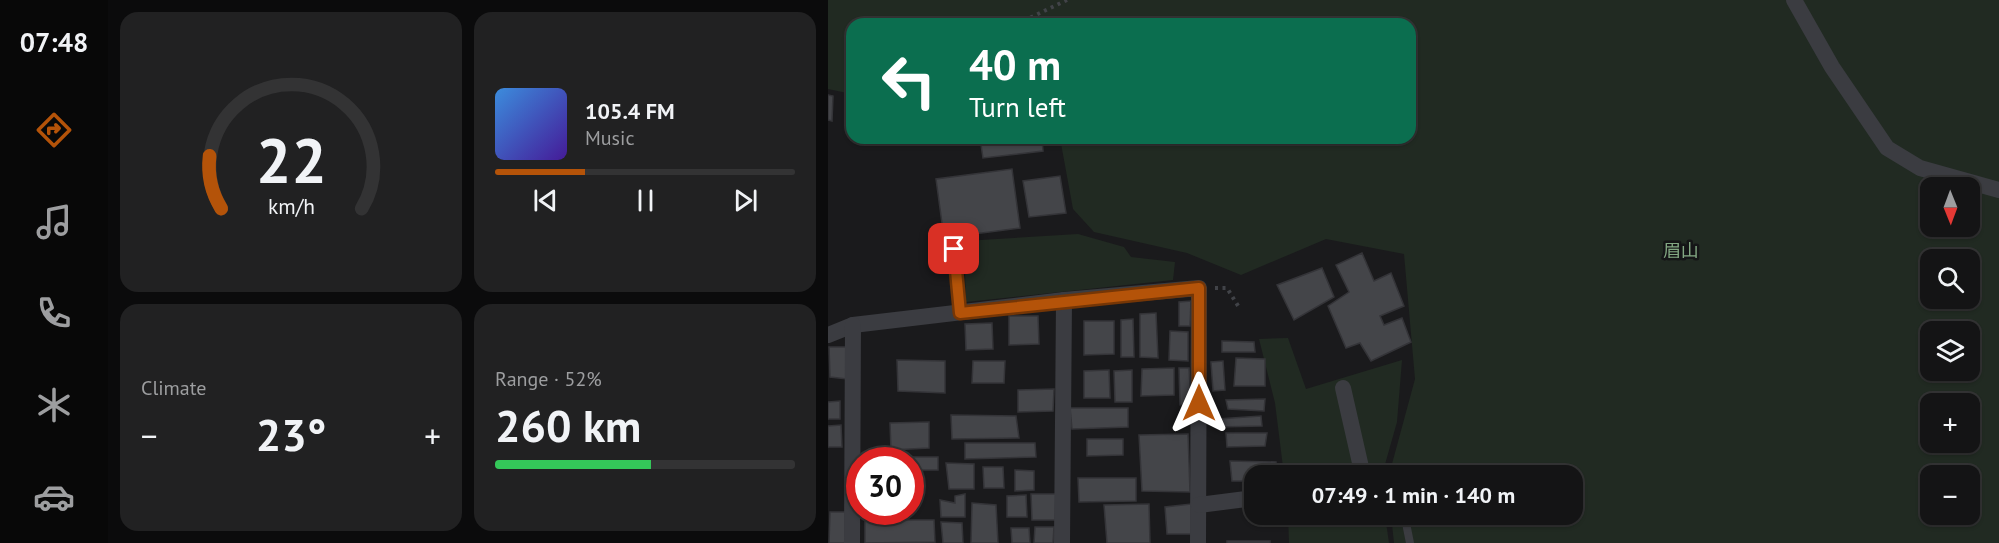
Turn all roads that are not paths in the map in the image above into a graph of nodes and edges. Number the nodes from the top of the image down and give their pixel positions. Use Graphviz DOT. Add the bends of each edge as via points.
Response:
graph roads {
  1 [pos="1794,0"];
  2 [pos="1999,190"];
  3 [pos="954,249"];
  4 [pos="1064,300"];
  5 [pos="960,313"];
  6 [pos="853,326"];
  7 [pos="828,335"];
  8 [pos="1343,388"];
  9 [pos="1360,465"];
  10 [pos="1244,499"];
  11 [pos="1199,505"];
  12 [pos="1406,525"];
  13 [pos="852,543"];
  14 [pos="1062,543"];
  15 [pos="1198,543"];
  16 [pos="1410,543"];
  1 -- 2 [label="street" via="1832,67 1887,148 1920,168"];
  3 -- 5 [label="lane"];
  4 -- 5 [label="street"];
  4 -- 11 [label="street" via="1199,288"];
  4 -- 14 [label="street"];
  5 -- 6 [label="street"];
  6 -- 7 [label="street"];
  6 -- 13 [label="street"];
  8 -- 9 [label="street"];
  10 -- 11 [label="street"];
  11 -- 15 [label="street"];
  12 -- 16 [label="lane"];
}
